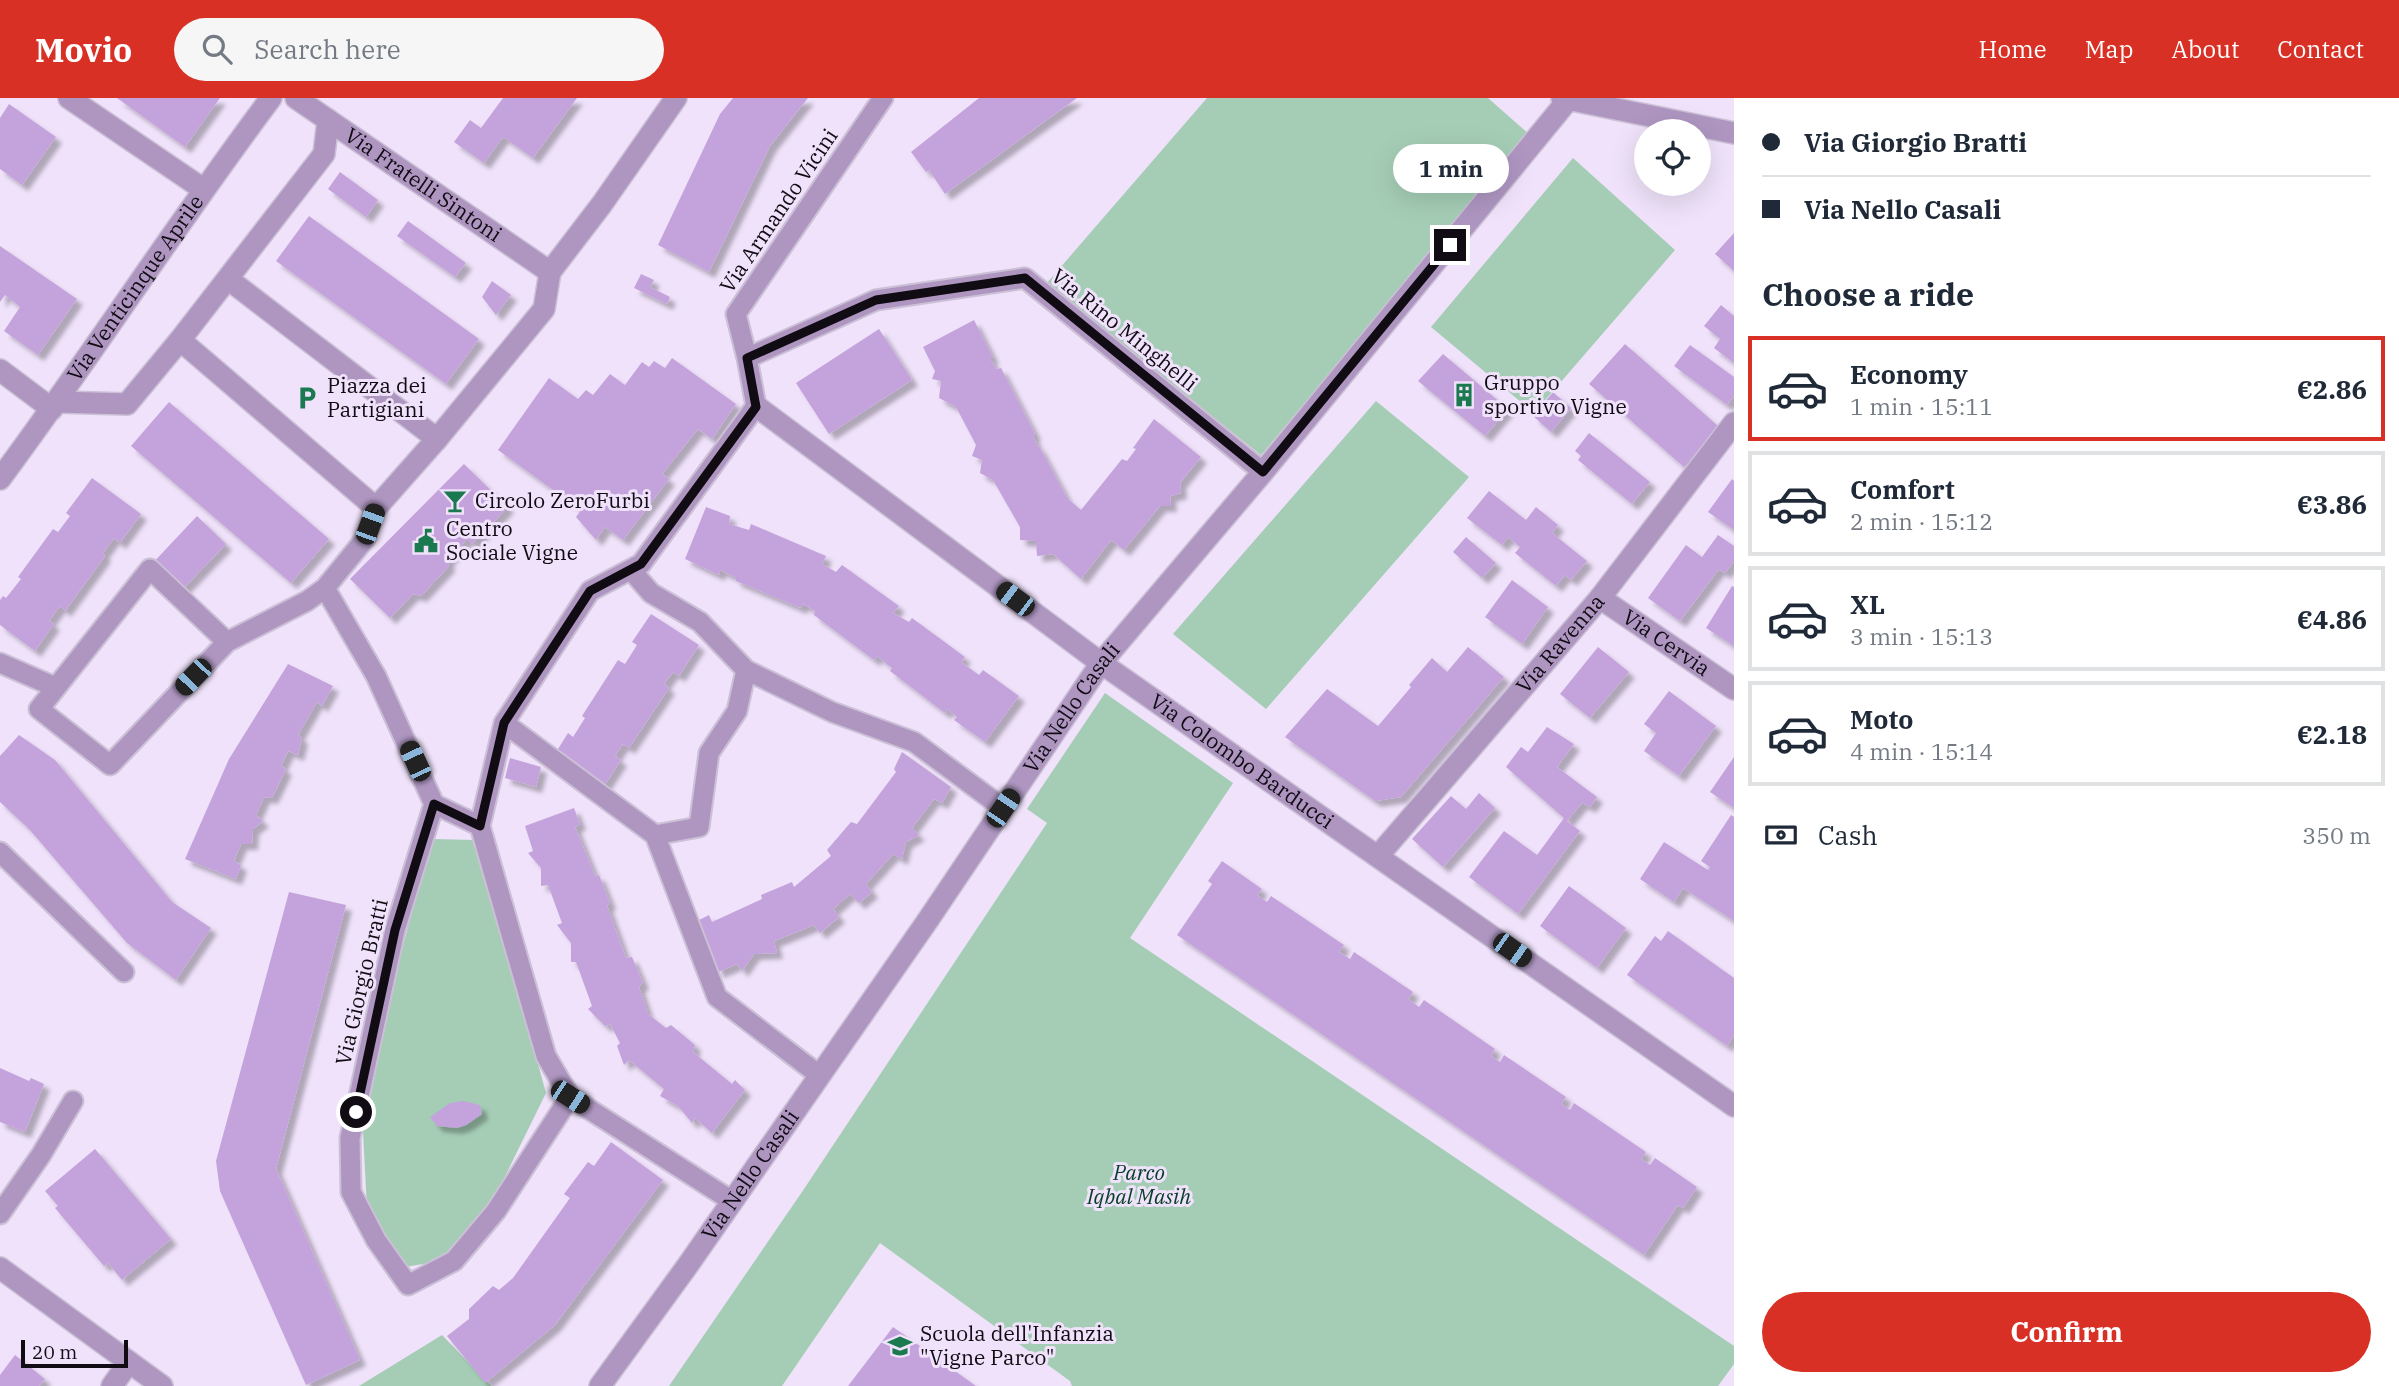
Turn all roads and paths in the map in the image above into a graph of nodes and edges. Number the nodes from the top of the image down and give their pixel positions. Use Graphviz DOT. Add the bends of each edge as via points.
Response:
graph roads {
  1 [pos="69,98"];
  2 [pos="271,98"];
  3 [pos="296,98"];
  4 [pos="676,98"];
  5 [pos="883,98"];
  6 [pos="1565,99"];
  7 [pos="328,120"];
  8 [pos="1734,133"];
  9 [pos="202,189"];
  10 [pos="550,272"];
  11 [pos="228,279"];
  12 [pos="180,340"];
  13 [pos="747,358"];
  14 [pos="0,370"];
  15 [pos="54,405"];
  16 [pos="756,407"];
  17 [pos="1734,423"];
  18 [pos="437,439"];
  19 [pos="1263,472"];
  20 [pos="0,479"];
  21 [pos="376,508"];
  22 [pos="632,571"];
  23 [pos="325,588"];
  24 [pos="1600,598"];
  25 [pos="226,642"];
  26 [pos="0,663"];
  27 [pos="1101,663"];
  28 [pos="746,670"];
  29 [pos="55,687"];
  30 [pos="1734,689"];
  31 [pos="504,723"];
  32 [pos="434,804"];
  33 [pos="1003,808"];
  34 [pos="480,826"];
  35 [pos="655,835"];
  36 [pos="0,852"];
  37 [pos="1378,856"];
  38 [pos="124,972"];
  39 [pos="819,1075"];
  40 [pos="570,1097"];
  41 [pos="73,1101"];
  42 [pos="1734,1106"];
  43 [pos="732,1201"];
  44 [pos="0,1214"];
  45 [pos="0,1268"];
  46 [pos="129,1362"];
  47 [pos="112,1386"];
  48 [pos="162,1386"];
  49 [pos="600,1386"];
  1 -- 9 [label="street"];
  2 -- 9 [label="street, Via Venticinque Aprile"];
  3 -- 7 [label="street, Via Fratelli Sintoni"];
  4 -- 10 [label="street"];
  5 -- 13 [label="lane, Via Armando Vicini" via="736,314"];
  6 -- 8 [label="street"];
  6 -- 19 [label="street, Via Nello Casali"];
  7 -- 10 [label="street, Via Fratelli Sintoni"];
  7 -- 11 [label="street" via="324,154"];
  9 -- 15 [label="street, Via Venticinque Aprile"];
  10 -- 18 [label="street" via="544,309"];
  11 -- 12 [label="street"];
  11 -- 18 [label="street"];
  12 -- 15 [label="street" via="127,404"];
  12 -- 21 [label="street"];
  13 -- 16 [label="lane"];
  13 -- 19 [label="lane, Via Rino Minghelli" via="876,300 1025,278"];
  14 -- 15 [label="street"];
  15 -- 20 [label="street, Via Venticinque Aprile"];
  16 -- 22 [label="lane"];
  16 -- 27 [label="street, Via Colombo Barducci"];
  17 -- 24 [label="street, Via Ravenna"];
  18 -- 21 [label="street"];
  19 -- 27 [label="street, Via Nello Casali"];
  21 -- 23 [label="lane" via="365,539"];
  22 -- 28 [label="lane" via="651,593 700,622"];
  22 -- 31 [label="lane" via="590,591"];
  23 -- 25 [label="lane"];
  23 -- 32 [label="lane" via="376,676"];
  24 -- 30 [label="street, Via Cervia"];
  24 -- 37 [label="street, Via Ravenna"];
  25 -- 29 [label="lane" via="150,569"];
  25 -- 29 [label="lane" via="110,765 38,709"];
  26 -- 29 [label="lane"];
  27 -- 33 [label="street, Via Nello Casali"];
  27 -- 37 [label="street, Via Colombo Barducci"];
  28 -- 33 [label="lane" via="832,712 914,742"];
  28 -- 35 [label="lane" via="737,711 709,752 699,827"];
  31 -- 34 [label="lane"];
  31 -- 35 [label="lane"];
  32 -- 34 [label="lane"];
  32 -- 40 [label="lane, Via Giorgio Bratti" via="395,930 350,1138 351,1192 376,1240 408,1285 454,1261 496,1211"];
  33 -- 39 [label="street, Via Nello Casali"];
  34 -- 40 [label="lane" via="546,1056"];
  35 -- 39 [label="lane" via="718,997"];
  36 -- 38 [label="lane"];
  37 -- 42 [label="street, Via Colombo Barducci"];
  39 -- 43 [label="street, Via Nello Casali"];
  40 -- 43 [label="lane"];
  41 -- 44 [label="lane"];
  43 -- 49 [label="street, Via Nello Casali"];
  45 -- 46 [label="street"];
  46 -- 47 [label="street"];
  46 -- 48 [label="street"];
}
